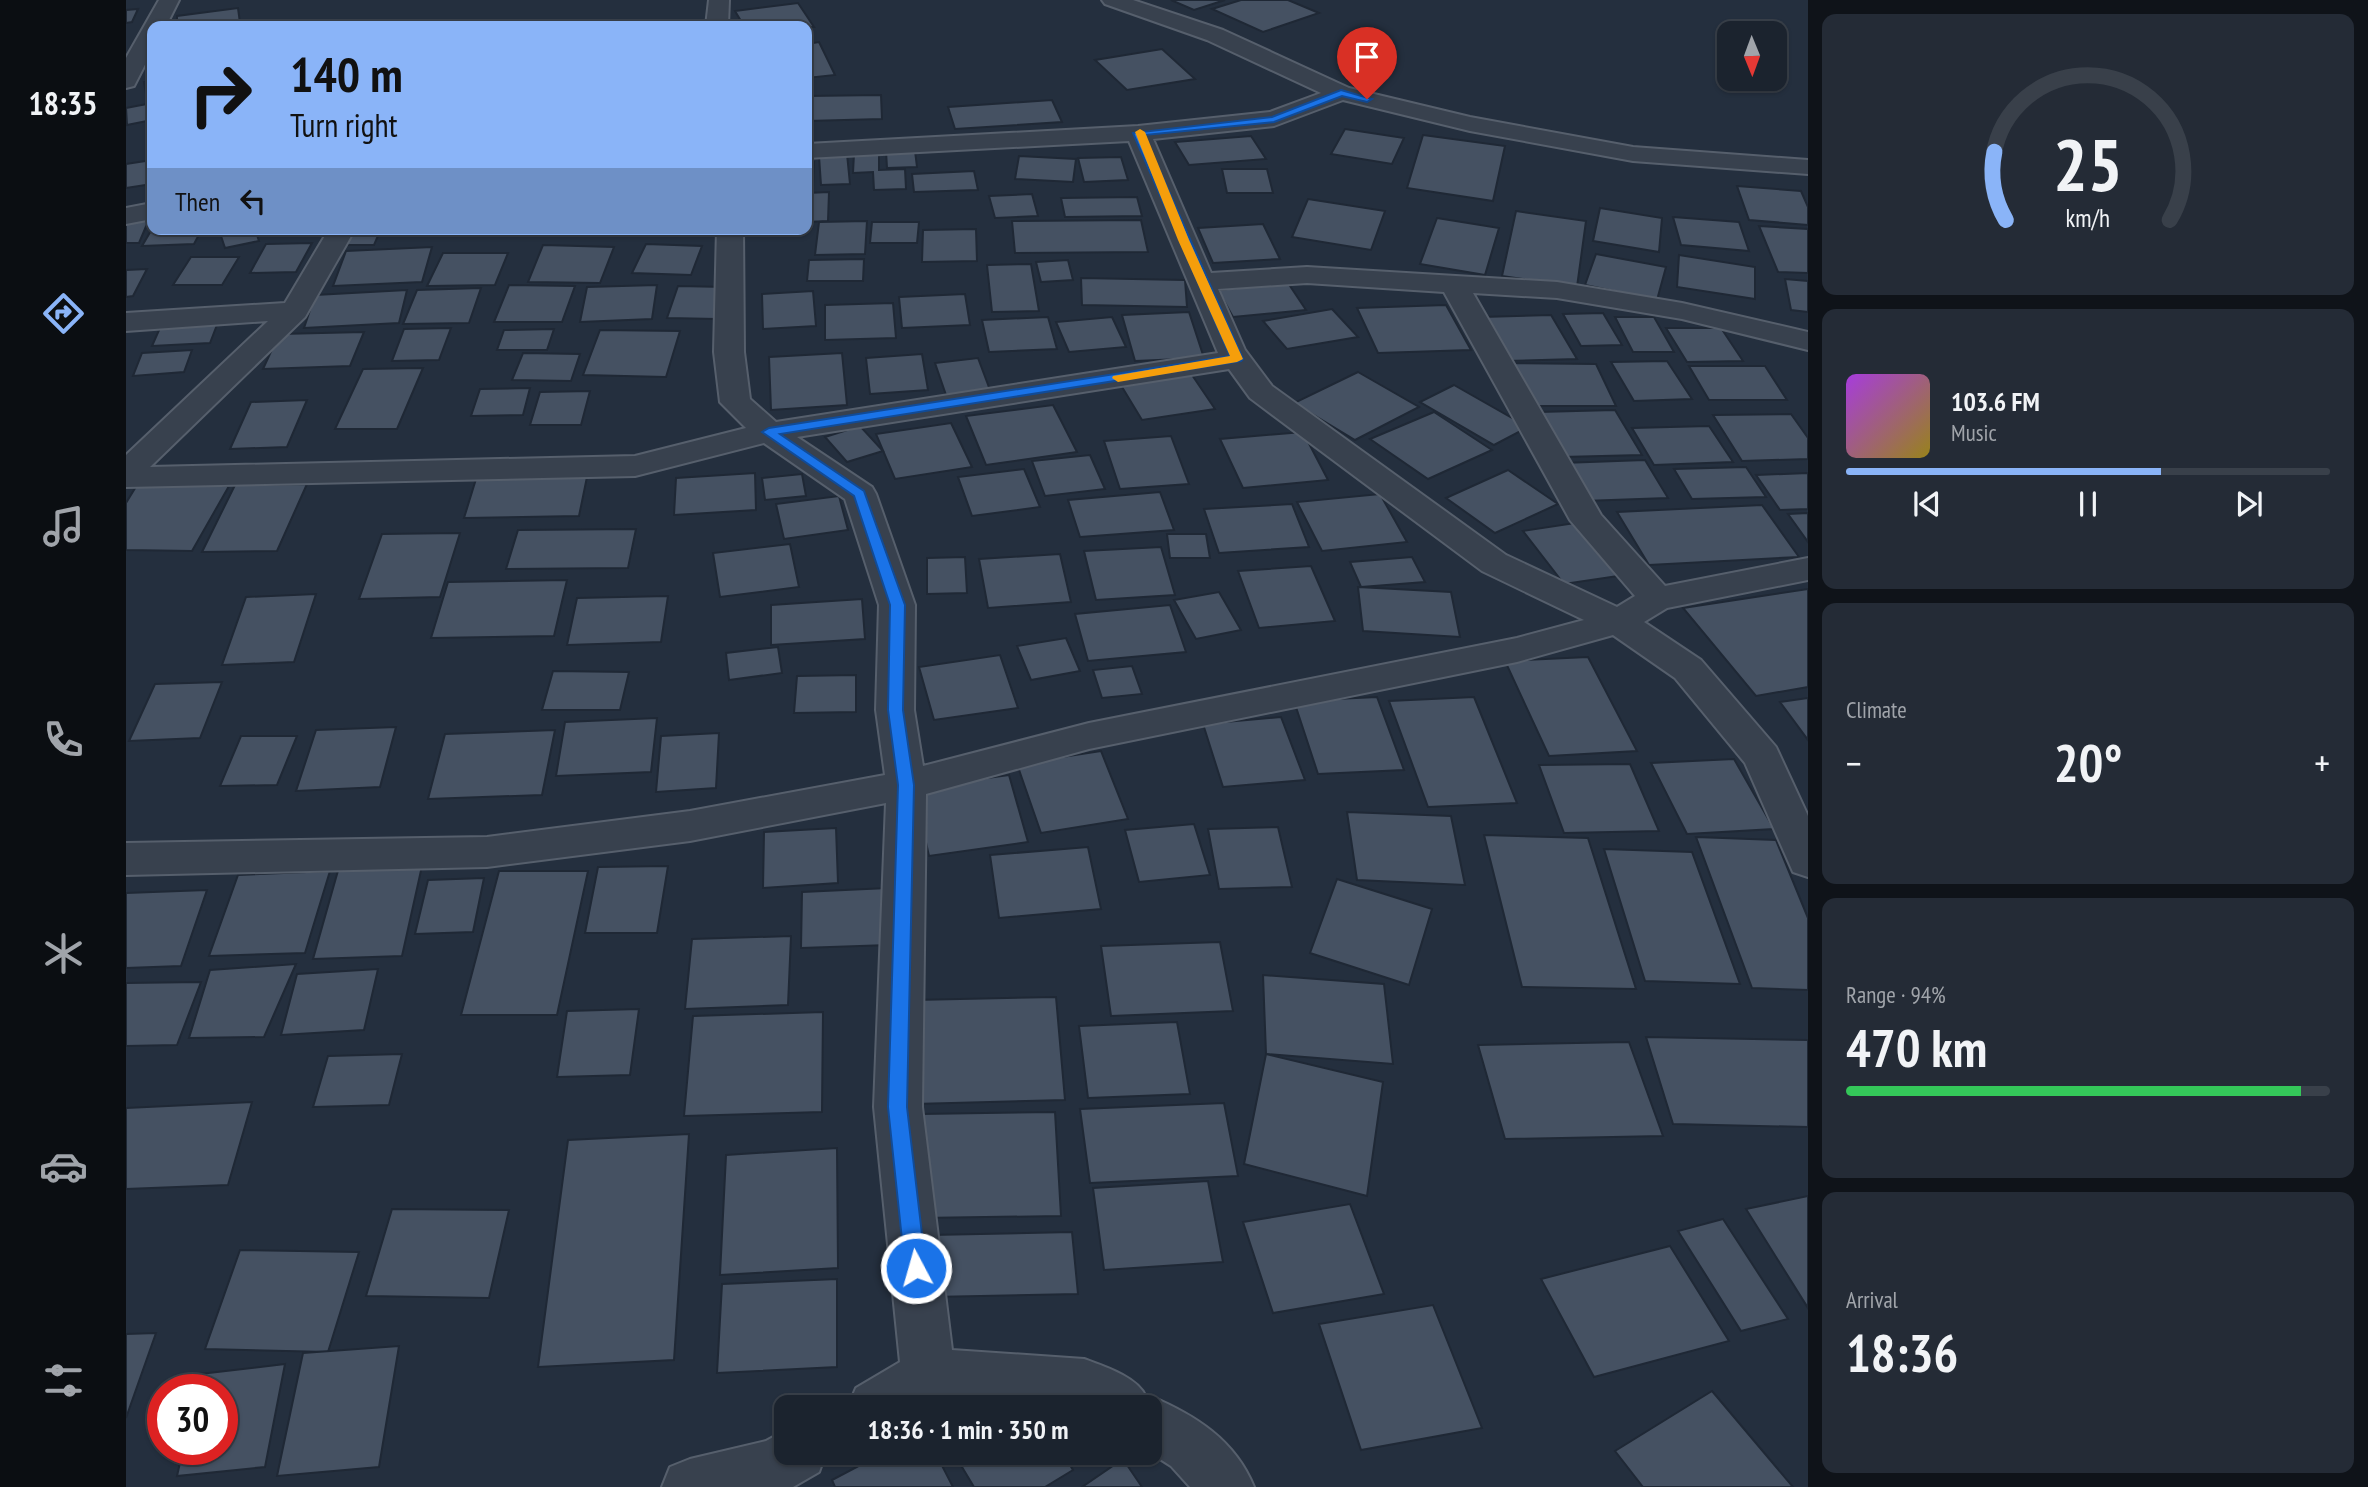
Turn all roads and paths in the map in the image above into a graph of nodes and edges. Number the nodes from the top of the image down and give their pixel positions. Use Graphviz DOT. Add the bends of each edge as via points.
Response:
graph roads {
  1 [pos="169,0"];
  2 [pos="719,0"];
  3 [pos="1112,0"];
  4 [pos="158,21"];
  5 [pos="717,21"];
  6 [pos="147,41"];
  7 [pos="128,70"];
  8 [pos="1341,93"];
  9 [pos="1138,133"];
  10 [pos="812,151"];
  11 [pos="1808,167"];
  12 [pos="147,212"];
  13 [pos="126,216"];
  14 [pos="339,235"];
  15 [pos="730,235"];
  16 [pos="1202,282"];
  17 [pos="1453,282"];
  18 [pos="295,311"];
  19 [pos="126,322"];
  20 [pos="1808,341"];
  21 [pos="1237,359"];
  22 [pos="769,432"];
  23 [pos="126,474"];
  24 [pos="1808,569"];
  25 [pos="1657,599"];
  26 [pos="1618,622"];
  27 [pos="906,785"];
  28 [pos="126,859"];
  29 [pos="1808,861"];
  30 [pos="928,1375"];
  31 [pos="895,1395"];
  32 [pos="1102,1395"];
  33 [pos="1162,1430"];
  34 [pos="777,1465"];
  35 [pos="690,1487"];
  36 [pos="1226,1487"];
  1 -- 4 [label="street"];
  2 -- 5 [label="street"];
  3 -- 8 [label="street" via="1215,35"];
  6 -- 7 [label="street"];
  8 -- 9 [label="street" via="1274,120"];
  8 -- 11 [label="street" via="1470,124 1633,154"];
  9 -- 10 [label="street"];
  9 -- 16 [label="street"];
  12 -- 13 [label="street"];
  14 -- 18 [label="street"];
  15 -- 22 [label="street" via="729,352 735,402"];
  16 -- 17 [label="street" via="1307,275"];
  16 -- 21 [label="street"];
  17 -- 20 [label="street" via="1557,290 1682,310"];
  17 -- 25 [label="street" via="1587,520"];
  18 -- 19 [label="street"];
  18 -- 23 [label="street"];
  21 -- 22 [label="street"];
  21 -- 26 [label="street" via="1261,392 1493,563"];
  22 -- 23 [label="street" via="635,466"];
  22 -- 27 [label="street" via="860,494 897,605 895,710"];
  24 -- 25 [label="street"];
  25 -- 26 [label="street"];
  26 -- 27 [label="street" via="1517,650 1089,736"];
  26 -- 29 [label="street" via="1688,669 1762,757"];
  27 -- 28 [label="street" via="690,826 487,852"];
  27 -- 30 [label="street" via="898,1107"];
  30 -- 31 [label="street"];
  30 -- 32 [label="street" via="1084,1385"];
  33 -- 36 [label="street" via="1191,1446"];
  34 -- 35 [label="street"];
}
